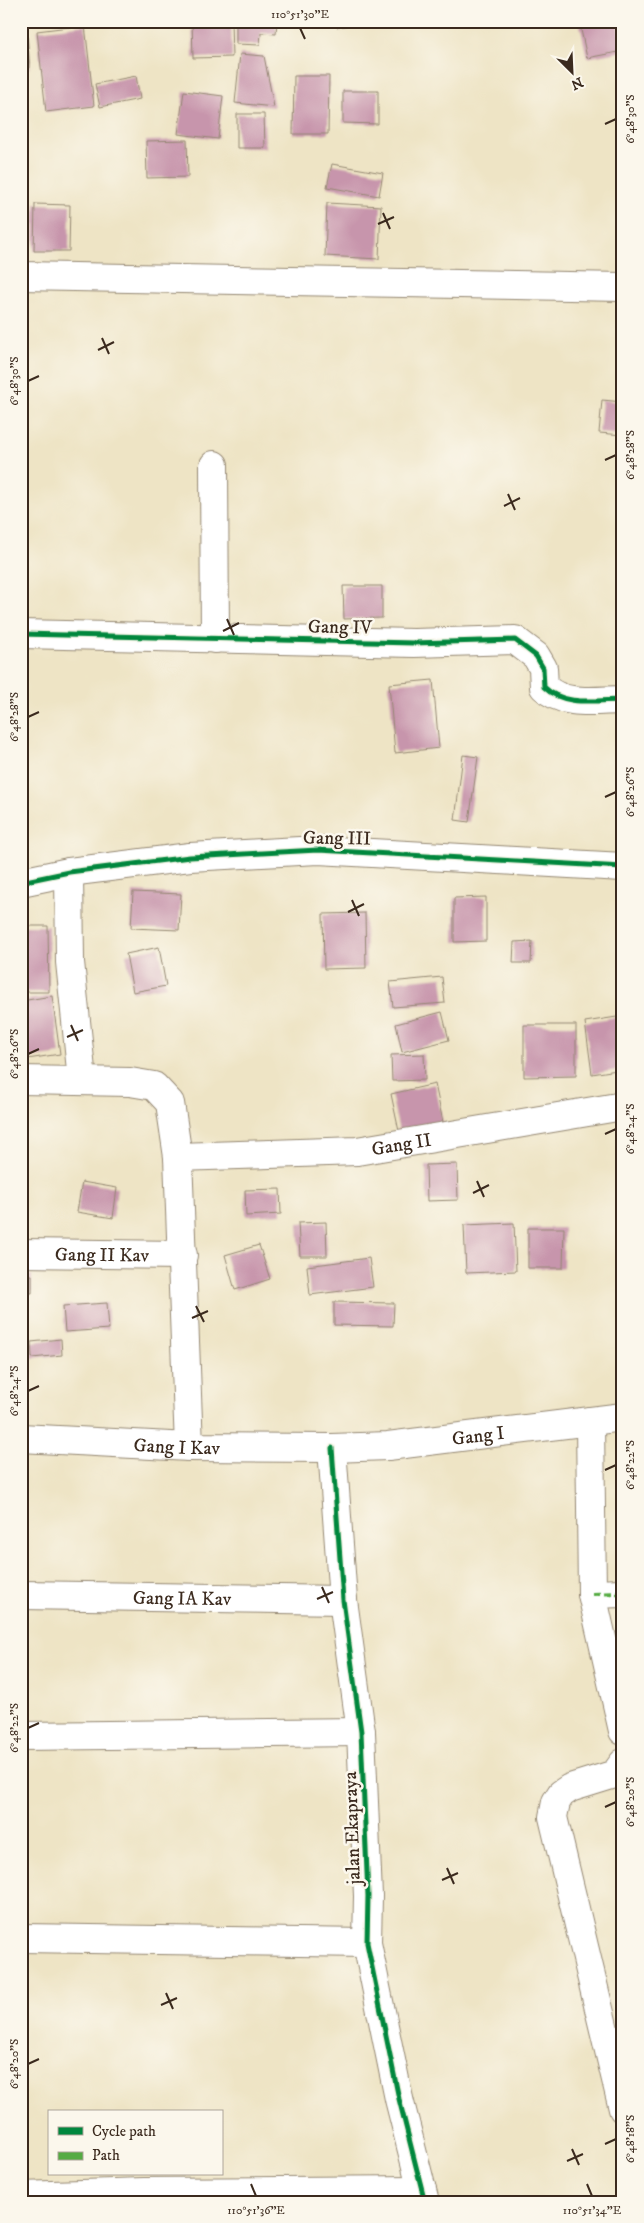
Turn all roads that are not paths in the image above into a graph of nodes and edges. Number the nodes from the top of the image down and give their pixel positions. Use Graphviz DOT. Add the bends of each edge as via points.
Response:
graph roads {
  1 [pos="21,276"];
  2 [pos="623,288"];
  3 [pos="214,465"];
  4 [pos="21,634"];
  5 [pos="215,639"];
  6 [pos="623,700"];
  7 [pos="623,866"];
  8 [pos="69,872"];
  9 [pos="21,882"];
  10 [pos="21,1080"];
  11 [pos="82,1080"];
  12 [pos="623,1106"];
  13 [pos="178,1157"];
  14 [pos="21,1253"];
  15 [pos="182,1255"];
  16 [pos="623,1417"];
  17 [pos="590,1421"];
  18 [pos="21,1438"];
  19 [pos="188,1447"];
  20 [pos="332,1448"];
  21 [pos="623,1593"];
  22 [pos="592,1594"];
  23 [pos="21,1595"];
  24 [pos="343,1600"];
  25 [pos="623,1731"];
  26 [pos="361,1732"];
  27 [pos="21,1736"];
  28 [pos="623,1763"];
  29 [pos="21,1938"];
  30 [pos="367,1943"];
  31 [pos="623,2109"];
  32 [pos="21,2196"];
  33 [pos="423,2196"];
  1 -- 2 [label="street"];
  3 -- 5 [label="street"];
  4 -- 5 [label="street, Gang IV"];
  5 -- 6 [label="street, Gang IV" via="414,643 515,640 536,656 543,668 544,687 552,695 562,700"];
  7 -- 8 [label="street, Gang III" via="318,850 190,857"];
  8 -- 9 [label="street, Gang III"];
  8 -- 11 [label="street" via="70,962"];
  10 -- 11 [label="street"];
  11 -- 13 [label="street" via="154,1086 170,1102"];
  12 -- 13 [label="street, Gang II" via="357,1151"];
  13 -- 15 [label="street"];
  14 -- 15 [label="street, Gang II Kav"];
  15 -- 19 [label="street"];
  16 -- 17 [label="street, Gang I"];
  17 -- 20 [label="street, Gang I" via="388,1446"];
  17 -- 22 [label="street"];
  18 -- 19 [label="street, Gang I Kav"];
  19 -- 20 [label="street, Gang I Kav"];
  20 -- 24 [label="street, jalan Ekapraya"];
  21 -- 22 [label="street"];
  22 -- 25 [label="street"];
  23 -- 24 [label="street, Gang IA Kav"];
  24 -- 26 [label="street, jalan Ekapraya"];
  26 -- 27 [label="street"];
  26 -- 30 [label="street, jalan Ekapraya"];
  28 -- 31 [label="street" via="616,1774 570,1788 561,1794 553,1817"];
  29 -- 30 [label="street"];
  30 -- 33 [label="street, jalan Ekapraya"];
  32 -- 33 [label="street" via="144,2192"];
}
